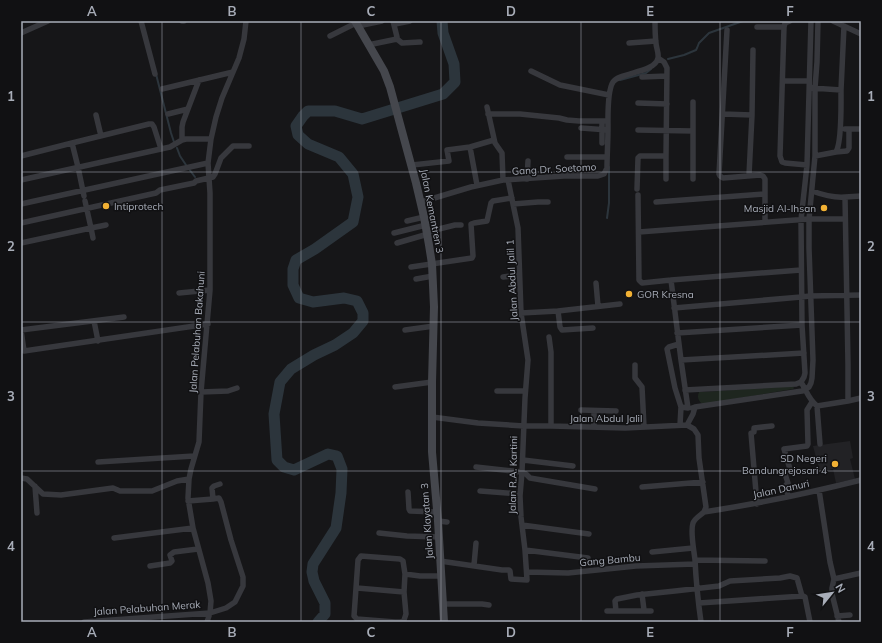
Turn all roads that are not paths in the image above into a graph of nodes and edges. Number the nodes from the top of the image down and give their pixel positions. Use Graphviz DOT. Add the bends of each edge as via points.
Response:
graph roads {
  1 [pos="141,21"];
  2 [pos="246,21"];
  3 [pos="382,21"];
  4 [pos="410,21"];
  5 [pos="655,21"];
  6 [pos="790,21"];
  7 [pos="811,21"];
  8 [pos="818,21"];
  9 [pos="833,21"];
  10 [pos="44,22"];
  11 [pos="356,23"];
  12 [pos="394,23"];
  13 [pos="757,26"];
  14 [pos="844,26"];
  15 [pos="784,27"];
  16 [pos="727,30"];
  17 [pos="21,33"];
  18 [pos="861,34"];
  19 [pos="330,36"];
  20 [pos="397,39"];
  21 [pos="656,41"];
  22 [pos="420,42"];
  23 [pos="629,43"];
  24 [pos="368,45"];
  25 [pos="753,50"];
  26 [pos="658,58"];
  27 [pos="233,72"];
  28 [pos="531,72"];
  29 [pos="155,74"];
  30 [pos="667,76"];
  31 [pos="642,77"];
  32 [pos="199,80"];
  33 [pos="783,81"];
  34 [pos="809,81"];
  35 [pos="812,88"];
  36 [pos="162,89"];
  37 [pos="841,90"];
  38 [pos="609,95"];
  39 [pos="638,102"];
  40 [pos="693,102"];
  41 [pos="666,104"];
  42 [pos="487,107"];
  43 [pos="188,109"];
  44 [pos="168,114"];
  45 [pos="488,114"];
  46 [pos="723,114"];
  47 [pos="96,115"];
  48 [pos="752,115"];
  49 [pos="608,122"];
  50 [pos="602,126"];
  51 [pos="581,128"];
  52 [pos="840,129"];
  53 [pos="849,129"];
  54 [pos="861,129"];
  55 [pos="608,130"];
  56 [pos="638,130"];
  57 [pos="666,130"];
  58 [pos="693,131"];
  59 [pos="101,136"];
  60 [pos="211,139"];
  61 [pos="182,140"];
  62 [pos="494,140"];
  63 [pos="72,143"];
  64 [pos="602,143"];
  65 [pos="248,146"];
  66 [pos="470,146"];
  67 [pos="162,149"];
  68 [pos="836,152"];
  69 [pos="21,156"];
  70 [pos="607,156"];
  71 [pos="666,156"];
  72 [pos="814,156"];
  73 [pos="567,157"];
  74 [pos="528,161"];
  75 [pos="208,162"];
  76 [pos="412,165"];
  77 [pos="78,167"];
  78 [pos="809,169"];
  79 [pos="749,175"];
  80 [pos="209,178"];
  81 [pos="527,179"];
  82 [pos="666,179"];
  83 [pos="692,179"];
  84 [pos="21,180"];
  85 [pos="505,180"];
  86 [pos="477,185"];
  87 [pos="82,190"];
  88 [pos="812,191"];
  89 [pos="765,194"];
  90 [pos="861,196"];
  91 [pos="844,197"];
  92 [pos="513,201"];
  93 [pos="421,202"];
  94 [pos="548,202"];
  95 [pos="656,202"];
  96 [pos="21,204"];
  97 [pos="86,208"];
  98 [pos="809,219"];
  99 [pos="845,219"];
  100 [pos="801,220"];
  101 [pos="407,221"];
  102 [pos="765,222"];
  103 [pos="21,223"];
  104 [pos="106,225"];
  105 [pos="461,225"];
  106 [pos="426,227"];
  107 [pos="91,228"];
  108 [pos="639,232"];
  109 [pos="394,233"];
  110 [pos="93,238"];
  111 [pos="21,243"];
  112 [pos="398,243"];
  113 [pos="801,248"];
  114 [pos="809,248"];
  115 [pos="432,264"];
  116 [pos="411,267"];
  117 [pos="801,270"];
  118 [pos="520,275"];
  119 [pos="433,276"];
  120 [pos="503,277"];
  121 [pos="416,280"];
  122 [pos="671,280"];
  123 [pos="596,283"];
  124 [pos="210,290"];
  125 [pos="179,293"];
  126 [pos="846,294"];
  127 [pos="861,294"];
  128 [pos="810,296"];
  129 [pos="801,297"];
  130 [pos="620,304"];
  131 [pos="598,306"];
  132 [pos="674,308"];
  133 [pos="558,311"];
  134 [pos="521,314"];
  135 [pos="124,316"];
  136 [pos="94,320"];
  137 [pos="208,324"];
  138 [pos="802,325"];
  139 [pos="434,326"];
  140 [pos="593,328"];
  141 [pos="405,330"];
  142 [pos="677,333"];
  143 [pos="549,337"];
  144 [pos="98,341"];
  145 [pos="679,344"];
  146 [pos="804,353"];
  147 [pos="681,360"];
  148 [pos="635,364"];
  149 [pos="432,382"];
  150 [pos="801,382"];
  151 [pos="395,387"];
  152 [pos="237,388"];
  153 [pos="806,389"];
  154 [pos="685,390"];
  155 [pos="497,391"];
  156 [pos="525,391"];
  157 [pos="201,392"];
  158 [pos="861,398"];
  159 [pos="848,401"];
  160 [pos="812,402"];
  161 [pos="817,406"];
  162 [pos="681,407"];
  163 [pos="688,408"];
  164 [pos="694,408"];
  165 [pos="581,410"];
  166 [pos="594,411"];
  167 [pos="616,411"];
  168 [pos="432,418"];
  169 [pos="680,425"];
  170 [pos="687,425"];
  171 [pos="524,426"];
  172 [pos="551,426"];
  173 [pos="772,426"];
  174 [pos="594,427"];
  175 [pos="644,427"];
  176 [pos="820,444"];
  177 [pos="194,456"];
  178 [pos="523,460"];
  179 [pos="98,462"];
  180 [pos="573,466"];
  181 [pos="476,467"];
  182 [pos="522,472"];
  183 [pos="21,478"];
  184 [pos="189,480"];
  185 [pos="861,480"];
  186 [pos="703,482"];
  187 [pos="220,484"];
  188 [pos="35,486"];
  189 [pos="642,487"];
  190 [pos="595,489"];
  191 [pos="819,490"];
  192 [pos="408,492"];
  193 [pos="480,492"];
  194 [pos="520,494"];
  195 [pos="788,497"];
  196 [pos="213,499"];
  197 [pos="188,501"];
  198 [pos="757,504"];
  199 [pos="437,512"];
  200 [pos="704,512"];
  201 [pos="37,513"];
  202 [pos="522,525"];
  203 [pos="193,528"];
  204 [pos="378,533"];
  205 [pos="589,534"];
  206 [pos="439,537"];
  207 [pos="114,538"];
  208 [pos="476,543"];
  209 [pos="693,548"];
  210 [pos="198,549"];
  211 [pos="525,550"];
  212 [pos="652,552"];
  213 [pos="588,558"];
  214 [pos="440,561"];
  215 [pos="765,561"];
  216 [pos="695,562"];
  217 [pos="474,565"];
  218 [pos="150,566"];
  219 [pos="527,572"];
  220 [pos="861,573"];
  221 [pos="404,574"];
  222 [pos="441,576"];
  223 [pos="834,579"];
  224 [pos="357,588"];
  225 [pos="697,588"];
  226 [pos="404,592"];
  227 [pos="642,594"];
  228 [pos="802,596"];
  229 [pos="699,603"];
  230 [pos="446,604"];
  231 [pos="489,605"];
  232 [pos="644,610"];
  233 [pos="607,611"];
  234 [pos="616,611"];
  235 [pos="651,611"];
  236 [pos="210,613"];
  237 [pos="850,615"];
  238 [pos="838,619"];
  239 [pos="84,622"];
  240 [pos="207,622"];
  241 [pos="444,622"];
  242 [pos="701,622"];
  243 [pos="810,622"];
  1 -- 29 [label="street"];
  2 -- 27 [label="street, Jalan Pelabuhan Bakahuni" via="244,39"];
  3 -- 11 [label="street"];
  4 -- 12 [label="street"];
  5 -- 21 [label="street"];
  6 -- 15 [label="street" via="785,23"];
  7 -- 34 [label="street"];
  8 -- 35 [label="street" via="817,62"];
  9 -- 14 [label="street"];
  10 -- 17 [label="street"];
  11 -- 19 [label="street"];
  11 -- 24 [label="street, Jalan Kemantren 3"];
  12 -- 20 [label="street"];
  13 -- 15 [label="street"];
  14 -- 18 [label="street"];
  14 -- 37 [label="street"];
  15 -- 33 [label="street"];
  16 -- 46 [label="street"];
  20 -- 22 [label="street" via="402,43"];
  20 -- 24 [label="street"];
  21 -- 23 [label="street"];
  21 -- 26 [label="street"];
  24 -- 76 [label="street, Jalan Kemantren 3" via="384,71 390,87"];
  25 -- 48 [label="street"];
  26 -- 30 [label="street" via="666,65"];
  26 -- 38 [label="street, Gang Dr. Soetomo" via="648,67 617,79 612,83"];
  27 -- 32 [label="street"];
  27 -- 60 [label="street, Jalan Pelabuhan Bakahuni" via="216,117"];
  28 -- 38 [label="street" via="560,85"];
  30 -- 31 [label="street"];
  30 -- 41 [label="street"];
  32 -- 36 [label="street"];
  32 -- 43 [label="street"];
  33 -- 34 [label="street"];
  33 -- 78 [label="street" via="780,156 782,162"];
  34 -- 35 [label="street"];
  35 -- 37 [label="street"];
  35 -- 72 [label="street"];
  35 -- 78 [label="street"];
  37 -- 52 [label="street"];
  38 -- 49 [label="street, Gang Dr. Soetomo"];
  39 -- 41 [label="street"];
  40 -- 58 [label="street"];
  41 -- 57 [label="street"];
  42 -- 45 [label="street, Jalan Abdul Jalil 1"];
  43 -- 44 [label="street"];
  43 -- 61 [label="street" via="182,126"];
  45 -- 49 [label="street" via="520,114"];
  45 -- 62 [label="street, Jalan Abdul Jalil 1"];
  46 -- 48 [label="street"];
  46 -- 79 [label="street" via="719,174 723,178"];
  47 -- 59 [label="street"];
  48 -- 79 [label="street"];
  49 -- 55 [label="street, Gang Dr. Soetomo"];
  50 -- 51 [label="street"];
  50 -- 55 [label="street"];
  50 -- 64 [label="street"];
  52 -- 53 [label="street"];
  52 -- 68 [label="street"];
  53 -- 54 [label="street"];
  53 -- 68 [label="street" via="849,148"];
  55 -- 70 [label="street, Gang Dr. Soetomo"];
  56 -- 57 [label="street"];
  57 -- 58 [label="street"];
  57 -- 71 [label="street"];
  58 -- 83 [label="street"];
  59 -- 63 [label="street"];
  59 -- 67 [label="street" via="152,124"];
  60 -- 61 [label="street"];
  60 -- 75 [label="street, Jalan Pelabuhan Bakahuni"];
  61 -- 67 [label="street"];
  62 -- 66 [label="street"];
  62 -- 85 [label="street, Jalan Abdul Jalil 1" via="502,153"];
  63 -- 69 [label="street"];
  63 -- 77 [label="street"];
  65 -- 80 [label="street" via="231,147 221,158 213,177"];
  66 -- 76 [label="street" via="447,150 449,161"];
  66 -- 86 [label="street"];
  67 -- 77 [label="street"];
  68 -- 72 [label="street"];
  70 -- 73 [label="street"];
  70 -- 81 [label="street, Gang Dr. Soetomo" via="607,168 602,175"];
  71 -- 82 [label="street"];
  71 -- 108 [label="street" via="638,158"];
  72 -- 78 [label="street"];
  74 -- 81 [label="street"];
  75 -- 80 [label="street, Jalan Pelabuhan Bakahuni"];
  75 -- 87 [label="street"];
  76 -- 93 [label="street, Jalan Kemantren 3"];
  77 -- 84 [label="street"];
  77 -- 87 [label="street"];
  78 -- 88 [label="street"];
  78 -- 100 [label="street"];
  79 -- 89 [label="street" via="763,176"];
  80 -- 97 [label="street" via="156,193"];
  80 -- 124 [label="street, Jalan Pelabuhan Bakahuni"];
  81 -- 85 [label="street, Gang Dr. Soetomo"];
  85 -- 86 [label="street, Gang Dr. Soetomo"];
  85 -- 92 [label="street, Jalan Abdul Jalil 1"];
  86 -- 93 [label="street, Gang Dr. Soetomo"];
  87 -- 96 [label="street"];
  87 -- 97 [label="street"];
  88 -- 91 [label="street"];
  88 -- 98 [label="street"];
  89 -- 95 [label="street"];
  89 -- 102 [label="street"];
  90 -- 91 [label="street"];
  91 -- 99 [label="street"];
  92 -- 94 [label="street"];
  92 -- 115 [label="street" via="493,201 487,221 471,224 472,258"];
  92 -- 118 [label="street, Jalan Abdul Jalil 1" via="518,228"];
  93 -- 106 [label="street, Jalan Kemantren 3"];
  97 -- 103 [label="street"];
  97 -- 107 [label="street"];
  98 -- 99 [label="street"];
  98 -- 100 [label="street"];
  98 -- 114 [label="street"];
  99 -- 126 [label="street"];
  100 -- 102 [label="street"];
  100 -- 113 [label="street"];
  101 -- 106 [label="street"];
  102 -- 108 [label="street"];
  104 -- 107 [label="street"];
  105 -- 106 [label="street"];
  106 -- 109 [label="street"];
  106 -- 112 [label="street"];
  106 -- 115 [label="street, Jalan Kemantren 3"];
  107 -- 110 [label="street"];
  107 -- 111 [label="street"];
  108 -- 122 [label="street" via="640,282"];
  113 -- 114 [label="street"];
  113 -- 117 [label="street"];
  114 -- 128 [label="street"];
  115 -- 116 [label="street"];
  115 -- 119 [label="street, Jalan Kemantren 3"];
  117 -- 122 [label="street"];
  117 -- 129 [label="street"];
  118 -- 120 [label="street"];
  118 -- 134 [label="street, Jalan Abdul Jalil 1"];
  119 -- 121 [label="street"];
  119 -- 139 [label="street, Jalan Kemantren 3"];
  122 -- 132 [label="street"];
  123 -- 131 [label="street"];
  124 -- 125 [label="street"];
  124 -- 137 [label="street, Jalan Pelabuhan Bakahuni"];
  126 -- 127 [label="street"];
  126 -- 128 [label="street"];
  126 -- 159 [label="street"];
  128 -- 129 [label="street"];
  128 -- 153 [label="street" via="813,360 812,383"];
  129 -- 132 [label="street"];
  129 -- 138 [label="street"];
  130 -- 131 [label="street"];
  131 -- 133 [label="street"];
  132 -- 142 [label="street"];
  133 -- 134 [label="street"];
  133 -- 140 [label="street" via="562,330"];
  134 -- 156 [label="street, Jalan Abdul Jalil 1" via="528,360"];
  135 -- 136 [label="street"];
  136 -- 144 [label="street"];
  136 -- 144 [label="street" via="21,330 24,351"];
  137 -- 144 [label="street"];
  137 -- 157 [label="street, Jalan Pelabuhan Bakahuni"];
  138 -- 142 [label="street"];
  138 -- 146 [label="street"];
  139 -- 141 [label="street"];
  139 -- 149 [label="street, Jalan Kemantren 3"];
  142 -- 145 [label="street"];
  143 -- 172 [label="street"];
  145 -- 147 [label="street"];
  145 -- 162 [label="street" via="667,349"];
  146 -- 147 [label="street"];
  146 -- 150 [label="street" via="805,373"];
  147 -- 154 [label="street"];
  148 -- 175 [label="street" via="635,378 642,387"];
  149 -- 151 [label="street"];
  149 -- 168 [label="street, Jalan Kemantren 3"];
  150 -- 153 [label="street"];
  150 -- 154 [label="street"];
  152 -- 157 [label="street"];
  153 -- 160 [label="street"];
  153 -- 164 [label="street"];
  154 -- 163 [label="street"];
  155 -- 156 [label="street"];
  156 -- 171 [label="street, Jalan Abdul Jalil 1"];
  157 -- 177 [label="street, Jalan Pelabuhan Bakahuni" via="199,442"];
  158 -- 159 [label="street"];
  159 -- 161 [label="street"];
  160 -- 161 [label="street"];
  160 -- 195 [label="street" via="807,410 808,444 784,448 790,469 784,471"];
  161 -- 176 [label="street"];
  162 -- 163 [label="street"];
  162 -- 169 [label="street"];
  163 -- 164 [label="street"];
  164 -- 170 [label="street"];
  165 -- 166 [label="street"];
  166 -- 167 [label="street"];
  166 -- 174 [label="street"];
  168 -- 171 [label="street, Jalan Abdul Jalil"];
  168 -- 199 [label="street, Jalan Klayatan 3" via="432,456"];
  169 -- 170 [label="street, Jalan Abdul Jalil"];
  169 -- 175 [label="street, Jalan Abdul Jalil"];
  170 -- 186 [label="street" via="698,435"];
  171 -- 172 [label="street, Jalan Abdul Jalil"];
  171 -- 178 [label="street, Jalan R.A. Kartini"];
  172 -- 174 [label="street, Jalan Abdul Jalil"];
  173 -- 198 [label="street" via="755,428 751,433"];
  174 -- 175 [label="street, Jalan Abdul Jalil"];
  177 -- 179 [label="street"];
  177 -- 184 [label="street, Jalan Pelabuhan Bakahuni"];
  178 -- 180 [label="street"];
  178 -- 182 [label="street, Jalan R.A. Kartini"];
  181 -- 182 [label="street"];
  182 -- 190 [label="street" via="530,478"];
  182 -- 194 [label="street, Jalan R.A. Kartini"];
  183 -- 188 [label="street"];
  184 -- 188 [label="street" via="177,481 152,491 120,491 113,488 61,495 43,494"];
  184 -- 197 [label="street, Jalan Pelabuhan Bakahuni"];
  185 -- 191 [label="street, Jalan Danuri"];
  186 -- 189 [label="street"];
  186 -- 200 [label="street" via="706,507"];
  187 -- 196 [label="street" via="212,488"];
  188 -- 201 [label="street"];
  191 -- 195 [label="street, Jalan Danuri"];
  191 -- 223 [label="street"];
  192 -- 199 [label="street" via="410,511"];
  193 -- 194 [label="street"];
  194 -- 202 [label="street, Jalan R.A. Kartini"];
  195 -- 198 [label="street, Jalan Danuri"];
  196 -- 197 [label="street"];
  196 -- 236 [label="street, Jalan Pelabuhan Merak" via="219,498 221,502 243,578 243,586 235,602"];
  197 -- 203 [label="street, Jalan Pelabuhan Bakahuni"];
  198 -- 200 [label="street, Jalan Danuri"];
  199 -- 206 [label="street, Jalan Klayatan 3" via="442,521"];
  200 -- 209 [label="street" via="693,522"];
  202 -- 205 [label="street"];
  202 -- 211 [label="street, Jalan R.A. Kartini"];
  203 -- 207 [label="street"];
  203 -- 210 [label="street, Jalan Pelabuhan Bakahuni"];
  204 -- 206 [label="street"];
  206 -- 214 [label="street, Jalan Klayatan 3"];
  208 -- 217 [label="street"];
  209 -- 212 [label="street"];
  209 -- 216 [label="street"];
  210 -- 218 [label="street" via="174,552 170,555 170,563"];
  210 -- 236 [label="street, Jalan Pelabuhan Bakahuni" via="208,583"];
  211 -- 213 [label="street"];
  211 -- 219 [label="street, Jalan R.A. Kartini"];
  214 -- 217 [label="street"];
  214 -- 222 [label="street, Jalan Klayatan 3"];
  215 -- 216 [label="street, Gang Bambu"];
  216 -- 219 [label="street, Gang Bambu" via="568,573"];
  216 -- 225 [label="street"];
  217 -- 219 [label="street" via="510,570 511,579 527,581"];
  220 -- 223 [label="street"];
  221 -- 222 [label="street"];
  221 -- 224 [label="street" via="403,561 400,559 361,556 358,560"];
  221 -- 226 [label="street"];
  222 -- 241 [label="street, Jalan Klayatan 3"];
  223 -- 238 [label="street" via="832,594"];
  224 -- 226 [label="street"];
  224 -- 226 [label="street" via="354,616 357,619 401,622 406,614"];
  225 -- 227 [label="street"];
  225 -- 228 [label="street" via="719,586 730,581 790,576 797,578"];
  225 -- 229 [label="street"];
  227 -- 232 [label="street"];
  227 -- 234 [label="street" via="617,599 614,601"];
  228 -- 229 [label="street"];
  228 -- 243 [label="street" via="805,597"];
  229 -- 242 [label="street"];
  230 -- 231 [label="street"];
  232 -- 234 [label="street"];
  232 -- 235 [label="street"];
  233 -- 234 [label="street"];
  236 -- 239 [label="street, Jalan Pelabuhan Merak"];
  236 -- 240 [label="street, Jalan Pelabuhan Bakahuni"];
  237 -- 238 [label="street"];
}
